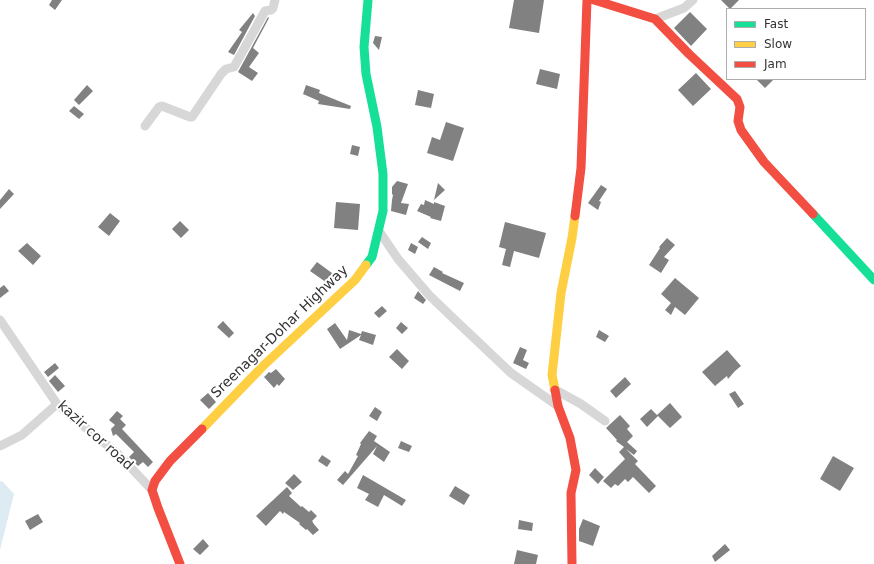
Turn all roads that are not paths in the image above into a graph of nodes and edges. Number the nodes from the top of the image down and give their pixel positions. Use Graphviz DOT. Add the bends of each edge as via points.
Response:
graph roads {
  1 [pos="275,0"];
  2 [pos="368,0"];
  3 [pos="587,0"];
  4 [pos="594,0"];
  5 [pos="693,0"];
  6 [pos="656,19"];
  7 [pos="145,126"];
  8 [pos="379,231"];
  9 [pos="874,280"];
  10 [pos="0,320"];
  11 [pos="554,389"];
  12 [pos="58,404"];
  13 [pos="558,406"];
  14 [pos="605,421"];
  15 [pos="0,446"];
  16 [pos="152,490"];
  17 [pos="180,564"];
  18 [pos="572,564"];
  1 -- 7 [label="street" via="273,8 265,12 234,67 226,69 221,74 192,117 162,106"];
  2 -- 8 [label="street, Sreenagar-Dohar Highway" via="364,46 366,74 383,174 383,211"];
  3 -- 11 [label="street" via="581,168 572,238 561,293 552,374"];
  4 -- 6 [label="street"];
  5 -- 6 [label="street" via="684,8"];
  6 -- 9 [label="street" via="737,99 741,130 764,162"];
  8 -- 13 [label="street" via="398,259 454,319 511,373"];
  8 -- 16 [label="street, Sreenagar-Dohar Highway" via="372,257 355,280 263,366 170,461 155,481"];
  10 -- 12 [label="street, kazir cor road"];
  11 -- 13 [label="street"];
  11 -- 14 [label="street"];
  12 -- 15 [label="street" via="22,435"];
  12 -- 16 [label="street, kazir cor road" via="118,454"];
  13 -- 18 [label="street" via="570,438 576,470 571,493"];
  16 -- 17 [label="street"];
}
